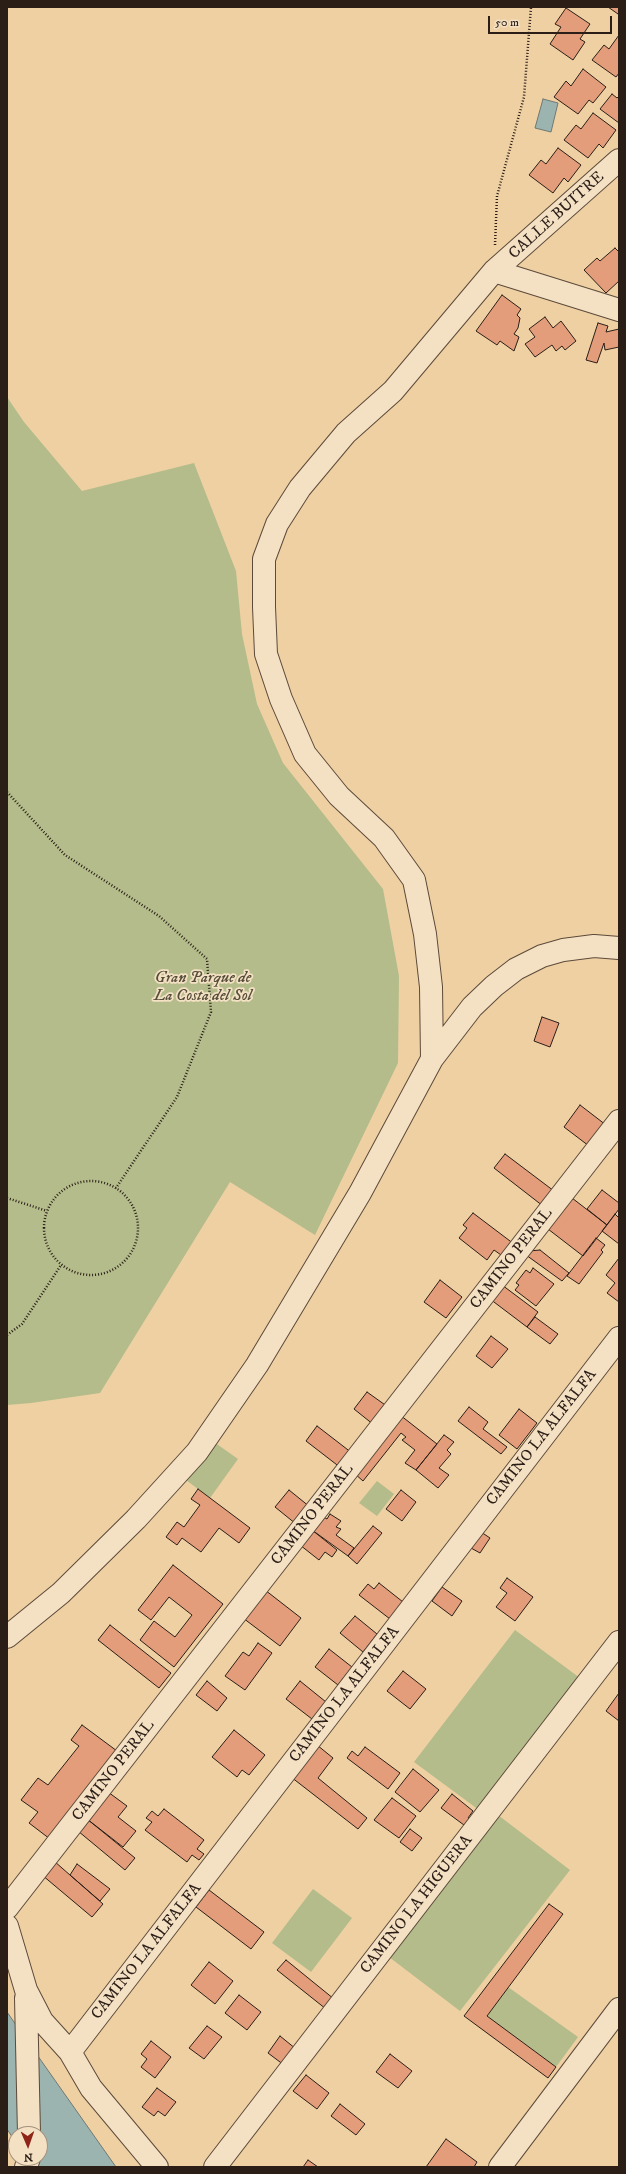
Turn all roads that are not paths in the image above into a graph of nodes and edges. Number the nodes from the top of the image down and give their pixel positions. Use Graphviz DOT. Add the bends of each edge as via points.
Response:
graph roads {
  1 [pos="619,160"];
  2 [pos="494,271"];
  3 [pos="619,310"];
  4 [pos="619,948"];
  5 [pos="432,1059"];
  6 [pos="619,1121"];
  7 [pos="619,1338"];
  8 [pos="7,1637"];
  9 [pos="619,1642"];
  10 [pos="7,1908"];
  11 [pos="7,1926"];
  12 [pos="26,1990"];
  13 [pos="619,2008"];
  14 [pos="70,2052"];
  15 [pos="29,2126"];
  16 [pos="157,2167"];
  17 [pos="215,2167"];
  18 [pos="500,2167"];
  1 -- 2 [label="street, CALLE BUITRE"];
  2 -- 3 [label="street"];
  2 -- 5 [label="street, CALLE BUITRE" via="393,391 346,433 300,488 277,524 264,559 266,654 281,699 305,754 339,796 384,838 414,880 425,934 431,987"];
  4 -- 5 [label="street" via="594,946 563,950 542,956 516,969 472,1007"];
  5 -- 8 [label="street" via="360,1193 257,1365 197,1452 136,1519 66,1588"];
  6 -- 10 [label="street, CAMINO PERAL"];
  7 -- 14 [label="street, CAMINO LA ALFALFA"];
  9 -- 17 [label="street, CAMINO LA HIGUERA"];
  11 -- 12 [label="street"];
  12 -- 14 [label="street" via="42,2022"];
  12 -- 15 [label="street"];
  13 -- 18 [label="street"];
  14 -- 16 [label="street" via="92,2088"];
}
